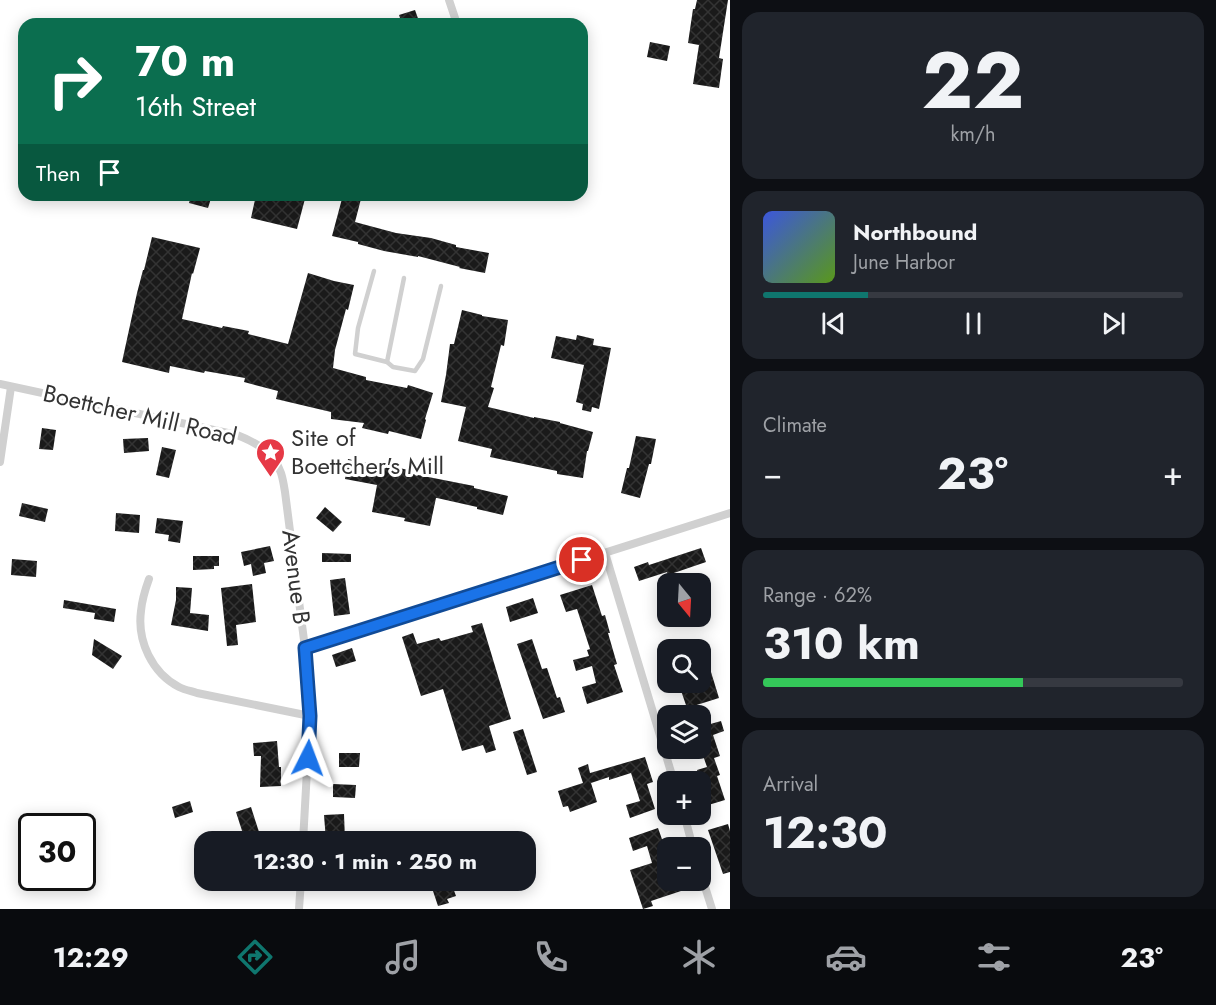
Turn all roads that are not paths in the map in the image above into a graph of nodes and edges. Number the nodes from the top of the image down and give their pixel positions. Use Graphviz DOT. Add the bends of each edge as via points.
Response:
graph roads {
  1 [pos="449,0"];
  2 [pos="455,18"];
  3 [pos="374,271"];
  4 [pos="404,278"];
  5 [pos="441,286"];
  6 [pos="387,362"];
  7 [pos="0,384"];
  8 [pos="11,387"];
  9 [pos="273,458"];
  10 [pos="0,462"];
  11 [pos="730,513"];
  12 [pos="605,553"];
  13 [pos="149,579"];
  14 [pos="305,648"];
  15 [pos="310,716"];
  16 [pos="671,771"];
  17 [pos="304,831"];
  18 [pos="300,891"];
  19 [pos="706,891"];
  20 [pos="299,909"];
  21 [pos="712,909"];
  1 -- 2 [label="street"];
  3 -- 6 [label="lane" via="355,354"];
  4 -- 6 [label="lane"];
  5 -- 6 [label="lane" via="423,359 416,371 393,368"];
  7 -- 8 [label="street, Boettcher Mill Road"];
  8 -- 9 [label="street, Boettcher Mill Road" via="237,435 252,441"];
  8 -- 10 [label="street"];
  9 -- 14 [label="street, Avenue B" via="285,492"];
  11 -- 12 [label="street"];
  12 -- 14 [label="street"];
  12 -- 16 [label="street"];
  13 -- 15 [label="street" via="140,613 141,632 155,667 166,678 197,693"];
  14 -- 15 [label="street, Avenue B"];
  15 -- 17 [label="street, Avenue B"];
  18 -- 20 [label="street"];
  19 -- 21 [label="street"];
}
